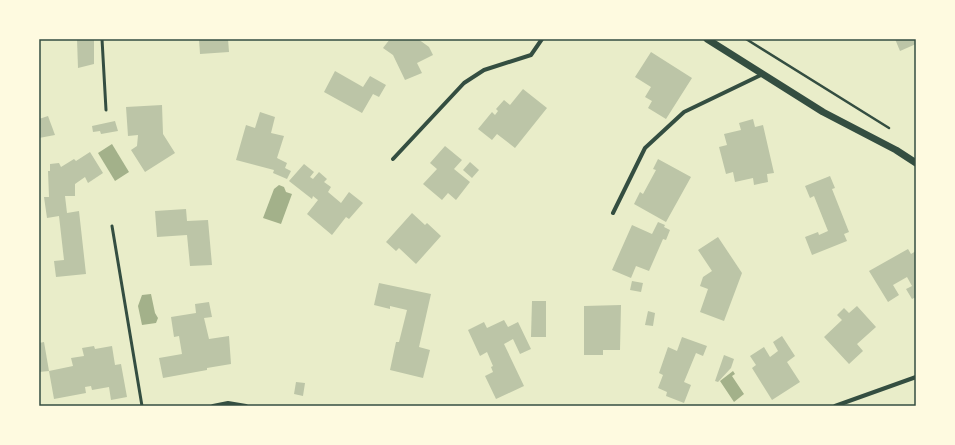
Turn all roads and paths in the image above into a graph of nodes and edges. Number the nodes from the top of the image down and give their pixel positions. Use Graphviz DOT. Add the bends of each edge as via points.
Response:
graph roads {
  1 [pos="102,39"];
  2 [pos="542,39"];
  3 [pos="707,39"];
  4 [pos="746,39"];
  5 [pos="763,74"];
  6 [pos="106,110"];
  7 [pos="890,128"];
  8 [pos="393,159"];
  9 [pos="916,162"];
  10 [pos="612,213"];
  11 [pos="112,226"];
  12 [pos="916,377"];
  13 [pos="142,406"];
  14 [pos="212,406"];
  15 [pos="246,406"];
  16 [pos="835,406"];
  1 -- 6 [label="lane"];
  2 -- 8 [label="street" via="531,55 484,70 464,83"];
  3 -- 5 [label="street"];
  4 -- 7 [label="path"];
  5 -- 9 [label="street" via="823,112"];
  5 -- 10 [label="street" via="684,112 645,148"];
  11 -- 13 [label="lane"];
  12 -- 16 [label="street"];
  14 -- 15 [label="street" via="228,403"];
}
